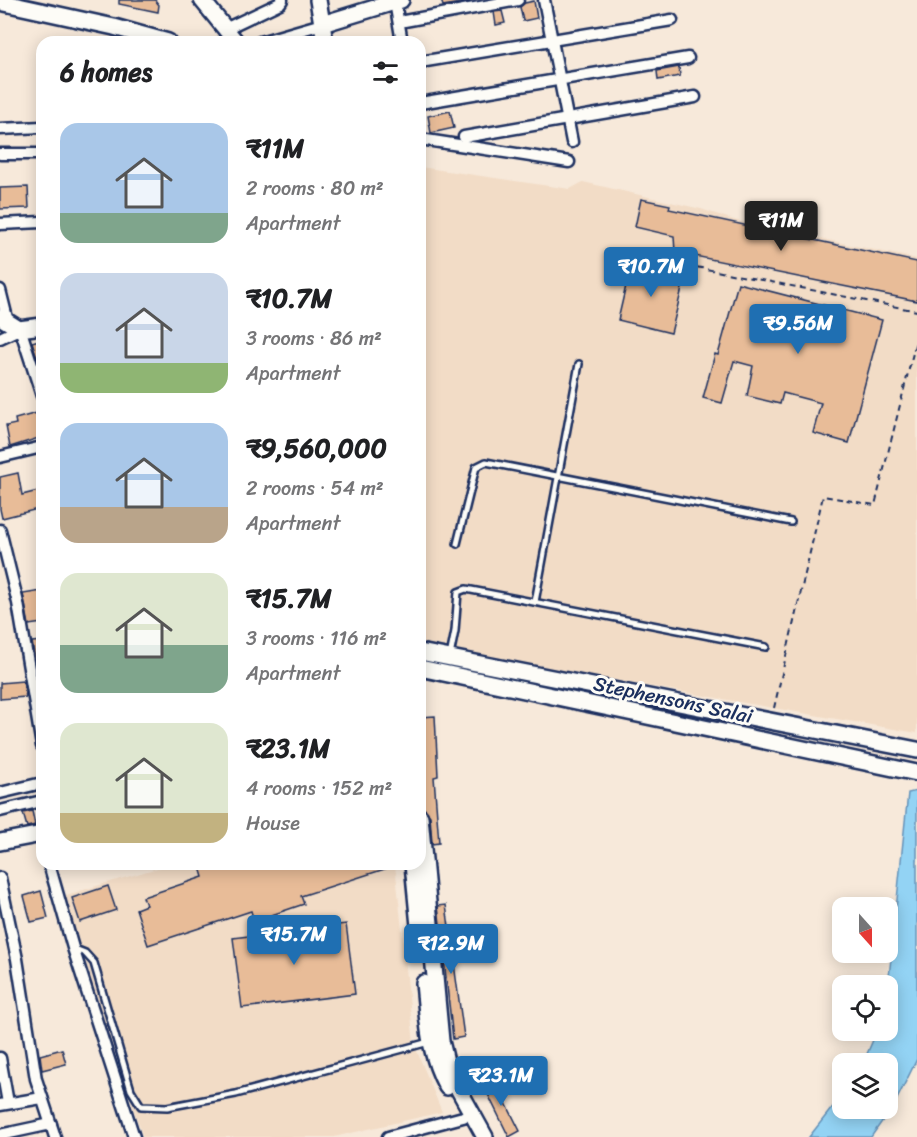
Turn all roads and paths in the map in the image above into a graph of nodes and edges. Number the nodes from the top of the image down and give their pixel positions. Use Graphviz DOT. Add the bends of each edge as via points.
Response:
graph roads {
  1 [pos="202,0"];
  2 [pos="295,0"];
  3 [pos="318,0"];
  4 [pos="518,0"];
  5 [pos="544,0"];
  6 [pos="9,2"];
  7 [pos="281,2"];
  8 [pos="389,2"];
  9 [pos="672,20"];
  10 [pos="399,22"];
  11 [pos="322,24"];
  12 [pos="225,29"];
  13 [pos="145,36"];
  14 [pos="231,36"];
  15 [pos="281,36"];
  16 [pos="324,36"];
  17 [pos="401,36"];
  18 [pos="551,40"];
  19 [pos="687,58"];
  20 [pos="426,61"];
  21 [pos="559,79"];
  22 [pos="695,97"];
  23 [pos="426,102"];
  24 [pos="567,119"];
  25 [pos="36,127"];
  26 [pos="0,129"];
  27 [pos="464,137"];
  28 [pos="426,140"];
  29 [pos="572,142"];
  30 [pos="0,154"];
  31 [pos="36,154"];
  32 [pos="569,162"];
  33 [pos="36,222"];
  34 [pos="0,224"];
  35 [pos="666,261"];
  36 [pos="0,290"];
  37 [pos="917,311"];
  38 [pos="9,323"];
  39 [pos="36,325"];
  40 [pos="917,337"];
  41 [pos="0,338"];
  42 [pos="579,364"];
  43 [pos="36,377"];
  44 [pos="36,448"];
  45 [pos="0,457"];
  46 [pos="559,475"];
  47 [pos="791,522"];
  48 [pos="0,530"];
  49 [pos="457,544"];
  50 [pos="535,602"];
  51 [pos="766,647"];
  52 [pos="426,653"];
  53 [pos="449,658"];
  54 [pos="426,669"];
  55 [pos="774,708"];
  56 [pos="36,710"];
  57 [pos="917,750"];
  58 [pos="917,773"];
  59 [pos="36,784"];
  60 [pos="0,793"];
  61 [pos="36,802"];
  62 [pos="0,811"];
  63 [pos="36,837"];
  64 [pos="0,842"];
  65 [pos="51,870"];
  66 [pos="414,870"];
  67 [pos="425,870"];
  68 [pos="0,878"];
  69 [pos="74,948"];
  70 [pos="429,1042"];
  71 [pos="0,1058"];
  72 [pos="42,1098"];
  73 [pos="4,1104"];
  74 [pos="467,1115"];
  75 [pos="51,1124"];
  76 [pos="0,1135"];
  77 [pos="55,1137"];
  78 [pos="134,1137"];
  79 [pos="388,1137"];
  80 [pos="474,1137"];
  81 [pos="485,1137"];
  1 -- 12 [label="main road"];
  2 -- 7 [label="street"];
  3 -- 11 [label="main road"];
  4 -- 10 [label="street"];
  5 -- 18 [label="street"];
  6 -- 13 [label="main road"];
  7 -- 12 [label="street"];
  8 -- 10 [label="street"];
  8 -- 11 [label="main road"];
  9 -- 18 [label="street"];
  10 -- 17 [label="street"];
  11 -- 15 [label="street"];
  11 -- 16 [label="main road"];
  12 -- 14 [label="main road"];
  18 -- 20 [label="street"];
  18 -- 21 [label="street"];
  19 -- 21 [label="street"];
  21 -- 23 [label="street"];
  21 -- 24 [label="street"];
  22 -- 24 [label="street"];
  24 -- 27 [label="street"];
  24 -- 29 [label="street"];
  25 -- 26 [label="street"];
  28 -- 32 [label="street"];
  30 -- 31 [label="street"];
  33 -- 34 [label="street"];
  35 -- 37 [label="path"];
  36 -- 38 [label="street"];
  38 -- 39 [label="main road"];
  38 -- 41 [label="street"];
  38 -- 43 [label="street" via="23,337"];
  40 -- 55 [label="path" via="875,505 823,496"];
  42 -- 46 [label="lane"];
  44 -- 45 [label="street"];
  46 -- 47 [label="lane"];
  46 -- 49 [label="lane" via="486,462 476,466"];
  46 -- 50 [label="lane"];
  48 -- 56 [label="street" via="18,603"];
  50 -- 51 [label="lane"];
  50 -- 53 [label="lane" via="466,589 458,592"];
  52 -- 53 [label="main road, Stephensons Salai"];
  53 -- 57 [label="main road, Stephensons Salai"];
  54 -- 58 [label="main road, Stephensons Salai"];
  59 -- 60 [label="street"];
  61 -- 62 [label="street"];
  63 -- 64 [label="main road"];
  65 -- 69 [label="street"];
  66 -- 70 [label="main road"];
  67 -- 74 [label="main road" via="441,1041 448,1070"];
  68 -- 72 [label="street"];
  69 -- 70 [label="lane" via="94,963 131,1090 141,1106 167,1107 236,1094"];
  69 -- 78 [label="street"];
  70 -- 74 [label="main road" via="438,1070"];
  71 -- 73 [label="street"];
  72 -- 73 [label="street"];
  72 -- 75 [label="street"];
  74 -- 79 [label="street"];
  74 -- 80 [label="main road"];
  74 -- 81 [label="main road"];
  75 -- 76 [label="street"];
  75 -- 77 [label="street"];
}
